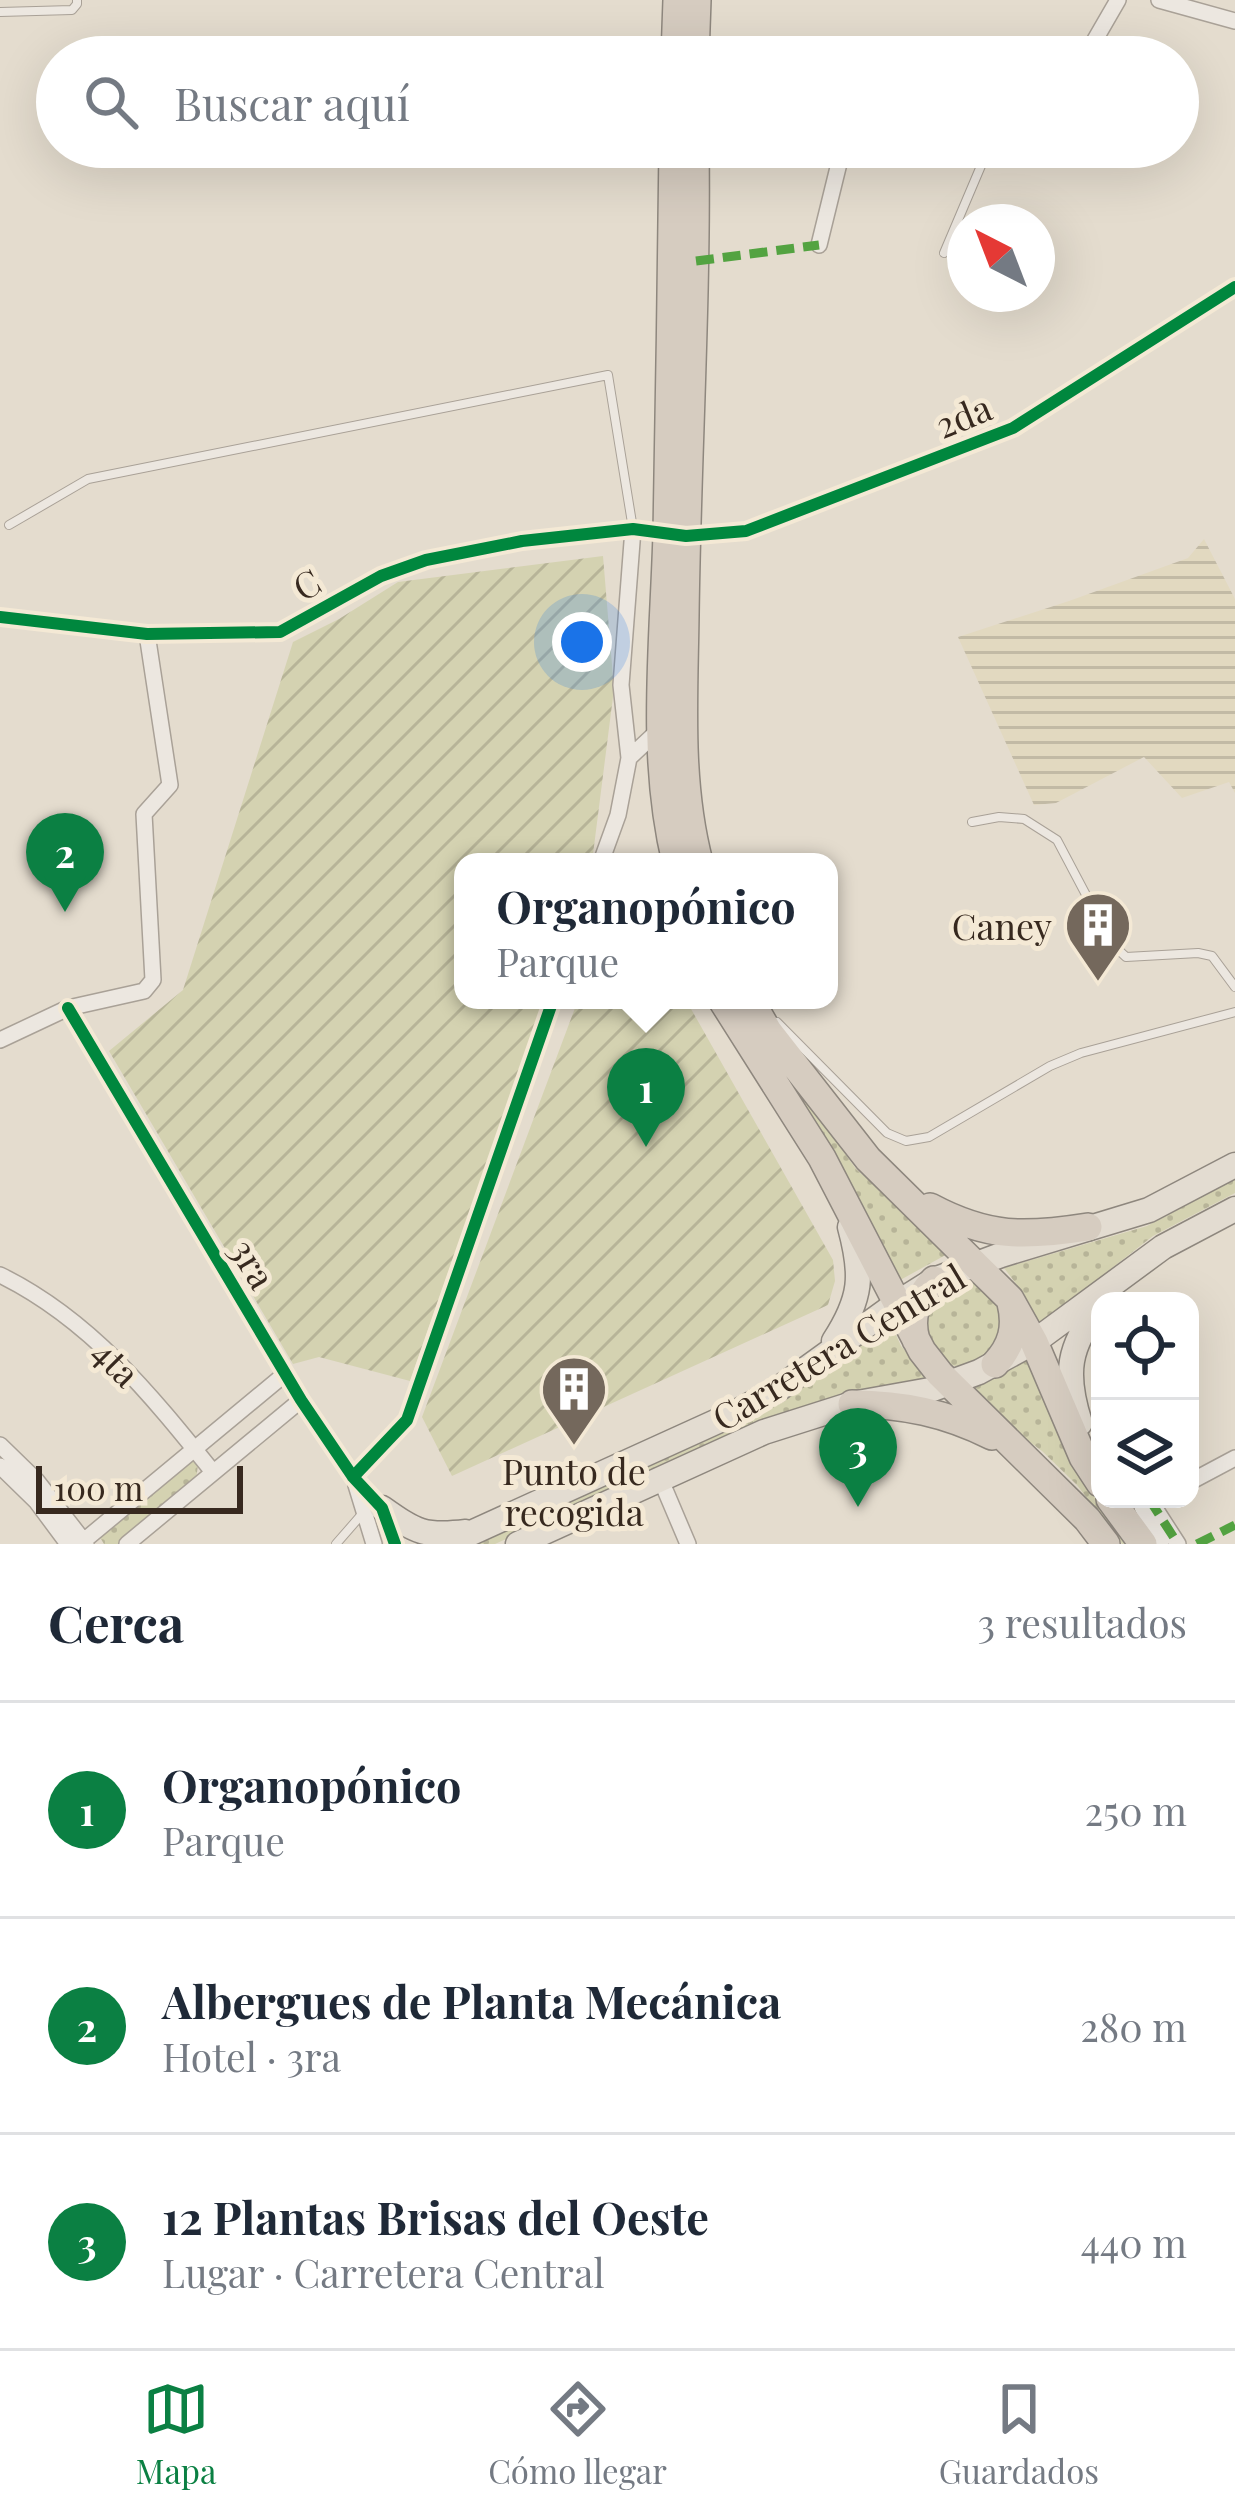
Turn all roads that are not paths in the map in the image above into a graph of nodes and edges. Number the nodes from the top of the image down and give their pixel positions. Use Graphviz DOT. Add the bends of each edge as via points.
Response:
graph roads {
  1 [pos="77,0"];
  2 [pos="677,0"];
  3 [pos="697,0"];
  4 [pos="1118,0"];
  5 [pos="1159,0"];
  6 [pos="0,12"];
  7 [pos="1235,21"];
  8 [pos="676,36"];
  9 [pos="696,36"];
  10 [pos="1097,36"];
  11 [pos="674,168"];
  12 [pos="695,168"];
  13 [pos="838,168"];
  14 [pos="980,168"];
  15 [pos="819,245"];
  16 [pos="944,253"];
  17 [pos="1235,287"];
  18 [pos="10,525"];
  19 [pos="633,529"];
  20 [pos="676,534"];
  21 [pos="0,617"];
  22 [pos="147,634"];
  23 [pos="660,729"];
  24 [pos="629,758"];
  25 [pos="972,822"];
  26 [pos="605,853"];
  27 [pos="674,853"];
  28 [pos="697,853"];
  29 [pos="1235,987"];
  30 [pos="68,1008"];
  31 [pos="550,1009"];
  32 [pos="728,1009"];
  33 [pos="757,1009"];
  34 [pos="761,1009"];
  35 [pos="1235,1012"];
  36 [pos="0,1040"];
  37 [pos="1235,1165"];
  38 [pos="900,1190"];
  39 [pos="843,1201"];
  40 [pos="1235,1209"];
  41 [pos="1088,1227"];
  42 [pos="975,1263"];
  43 [pos="0,1275"];
  44 [pos="939,1278"];
  45 [pos="1121,1278"];
  46 [pos="1110,1292"];
  47 [pos="1006,1295"];
  48 [pos="896,1304"];
  49 [pos="1091,1318"];
  50 [pos="1034,1342"];
  51 [pos="920,1347"];
  52 [pos="987,1368"];
  53 [pos="285,1374"];
  54 [pos="950,1383"];
  55 [pos="777,1390"];
  56 [pos="301,1400"];
  57 [pos="852,1404"];
  58 [pos="0,1445"];
  59 [pos="194,1449"];
  60 [pos="1020,1451"];
  61 [pos="1091,1456"];
  62 [pos="1235,1458"];
  63 [pos="0,1466"];
  64 [pos="1091,1467"];
  65 [pos="213,1472"];
  66 [pos="353,1477"];
  67 [pos="1199,1477"];
  68 [pos="660,1478"];
  69 [pos="1117,1508"];
  70 [pos="1142,1508"];
  71 [pos="1158,1508"];
  72 [pos="373,1510"];
  73 [pos="474,1532"];
  74 [pos="546,1539"];
  75 [pos="80,1543"];
  76 [pos="127,1544"];
  77 [pos="337,1544"];
  78 [pos="374,1544"];
  79 [pos="395,1544"];
  80 [pos="447,1544"];
  81 [pos="518,1544"];
  82 [pos="688,1544"];
  83 [pos="1106,1544"];
  84 [pos="1143,1544"];
  85 [pos="1161,1544"];
  86 [pos="1178,1544"];
  1 -- 6 [label="lane" via="72,10"];
  2 -- 8 [label="highway"];
  3 -- 9 [label="highway"];
  4 -- 10 [label="street"];
  5 -- 7 [label="street"];
  11 -- 20 [label="highway"];
  12 -- 20 [label="highway"];
  13 -- 15 [label="street"];
  14 -- 16 [label="lane"];
  17 -- 20 [label="street, 2da" via="1013,428 746,531"];
  18 -- 19 [label="lane" via="88,479 608,375"];
  19 -- 20 [label="street, 2da"];
  19 -- 22 [label="street, C" via="426,560 280,632"];
  19 -- 24 [label="street" via="622,685"];
  20 -- 23 [label="highway"];
  20 -- 28 [label="highway"];
  21 -- 22 [label="street, C"];
  22 -- 30 [label="street" via="170,785 144,814 153,980 144,991"];
  23 -- 24 [label="street"];
  23 -- 27 [label="highway"];
  24 -- 26 [label="street"];
  25 -- 29 [label="lane" via="1024,818 1058,840 1126,957 1211,956"];
  30 -- 36 [label="street"];
  30 -- 53 [label="street, 3ra"];
  31 -- 66 [label="street" via="407,1420"];
  32 -- 39 [label="highway"];
  33 -- 38 [label="highway"];
  34 -- 35 [label="lane" via="887,1133 906,1141 929,1137 1081,1053"];
  37 -- 41 [label="main road, Carretera Central" via="1149,1210"];
  38 -- 41 [label="highway" via="994,1232"];
  38 -- 42 [label="highway"];
  39 -- 48 [label="highway"];
  39 -- 55 [label="main road" via="859,1261 856,1302 833,1342"];
  40 -- 45 [label="main road, Carretera Central"];
  41 -- 42 [label="main road, Carretera Central"];
  42 -- 44 [label="main road, Carretera Central"];
  42 -- 47 [label="highway"];
  43 -- 59 [label="street, 4ta" via="74,1320 128,1369"];
  44 -- 47 [label="highway" via="976,1275"];
  44 -- 48 [label="main road, Carretera Central"];
  44 -- 51 [label="highway" via="914,1310"];
  45 -- 46 [label="main road"];
  45 -- 50 [label="main road, Carretera Central"];
  47 -- 50 [label="highway"];
  47 -- 52 [label="highway" via="1013,1334"];
  48 -- 51 [label="highway"];
  48 -- 55 [label="main road, Carretera Central"];
  49 -- 61 [label="main road" via="1076,1341 1070,1376"];
  50 -- 52 [label="main road, Carretera Central"];
  50 -- 64 [label="highway"];
  51 -- 52 [label="highway" via="947,1370"];
  51 -- 54 [label="highway"];
  52 -- 54 [label="main road, Carretera Central"];
  53 -- 56 [label="street, 3ra"];
  53 -- 59 [label="street"];
  54 -- 57 [label="main road, Carretera Central"];
  54 -- 60 [label="highway"];
  55 -- 73 [label="main road, Carretera Central"];
  56 -- 65 [label="street"];
  56 -- 66 [label="street, 3ra"];
  57 -- 60 [label="highway" via="924,1409"];
  57 -- 68 [label="main road, Carretera Central"];
  58 -- 75 [label="street" via="50,1496"];
  59 -- 65 [label="street, 4ta"];
  59 -- 75 [label="street"];
  60 -- 83 [label="highway"];
  62 -- 67 [label="street"];
  63 -- 75 [label="street"];
  65 -- 76 [label="street"];
  66 -- 72 [label="street, 3ra"];
  68 -- 74 [label="main road, Carretera Central"];
  68 -- 82 [label="street"];
  69 -- 84 [label="highway"];
  70 -- 85 [label="street"];
  71 -- 86 [label="street"];
  72 -- 73 [label="main road" via="436,1535"];
  72 -- 77 [label="lane"];
  72 -- 78 [label="street, 3ra"];
  72 -- 79 [label="street, 3ra"];
  73 -- 80 [label="main road, Carretera Central"];
  74 -- 81 [label="main road, Carretera Central"];
}
